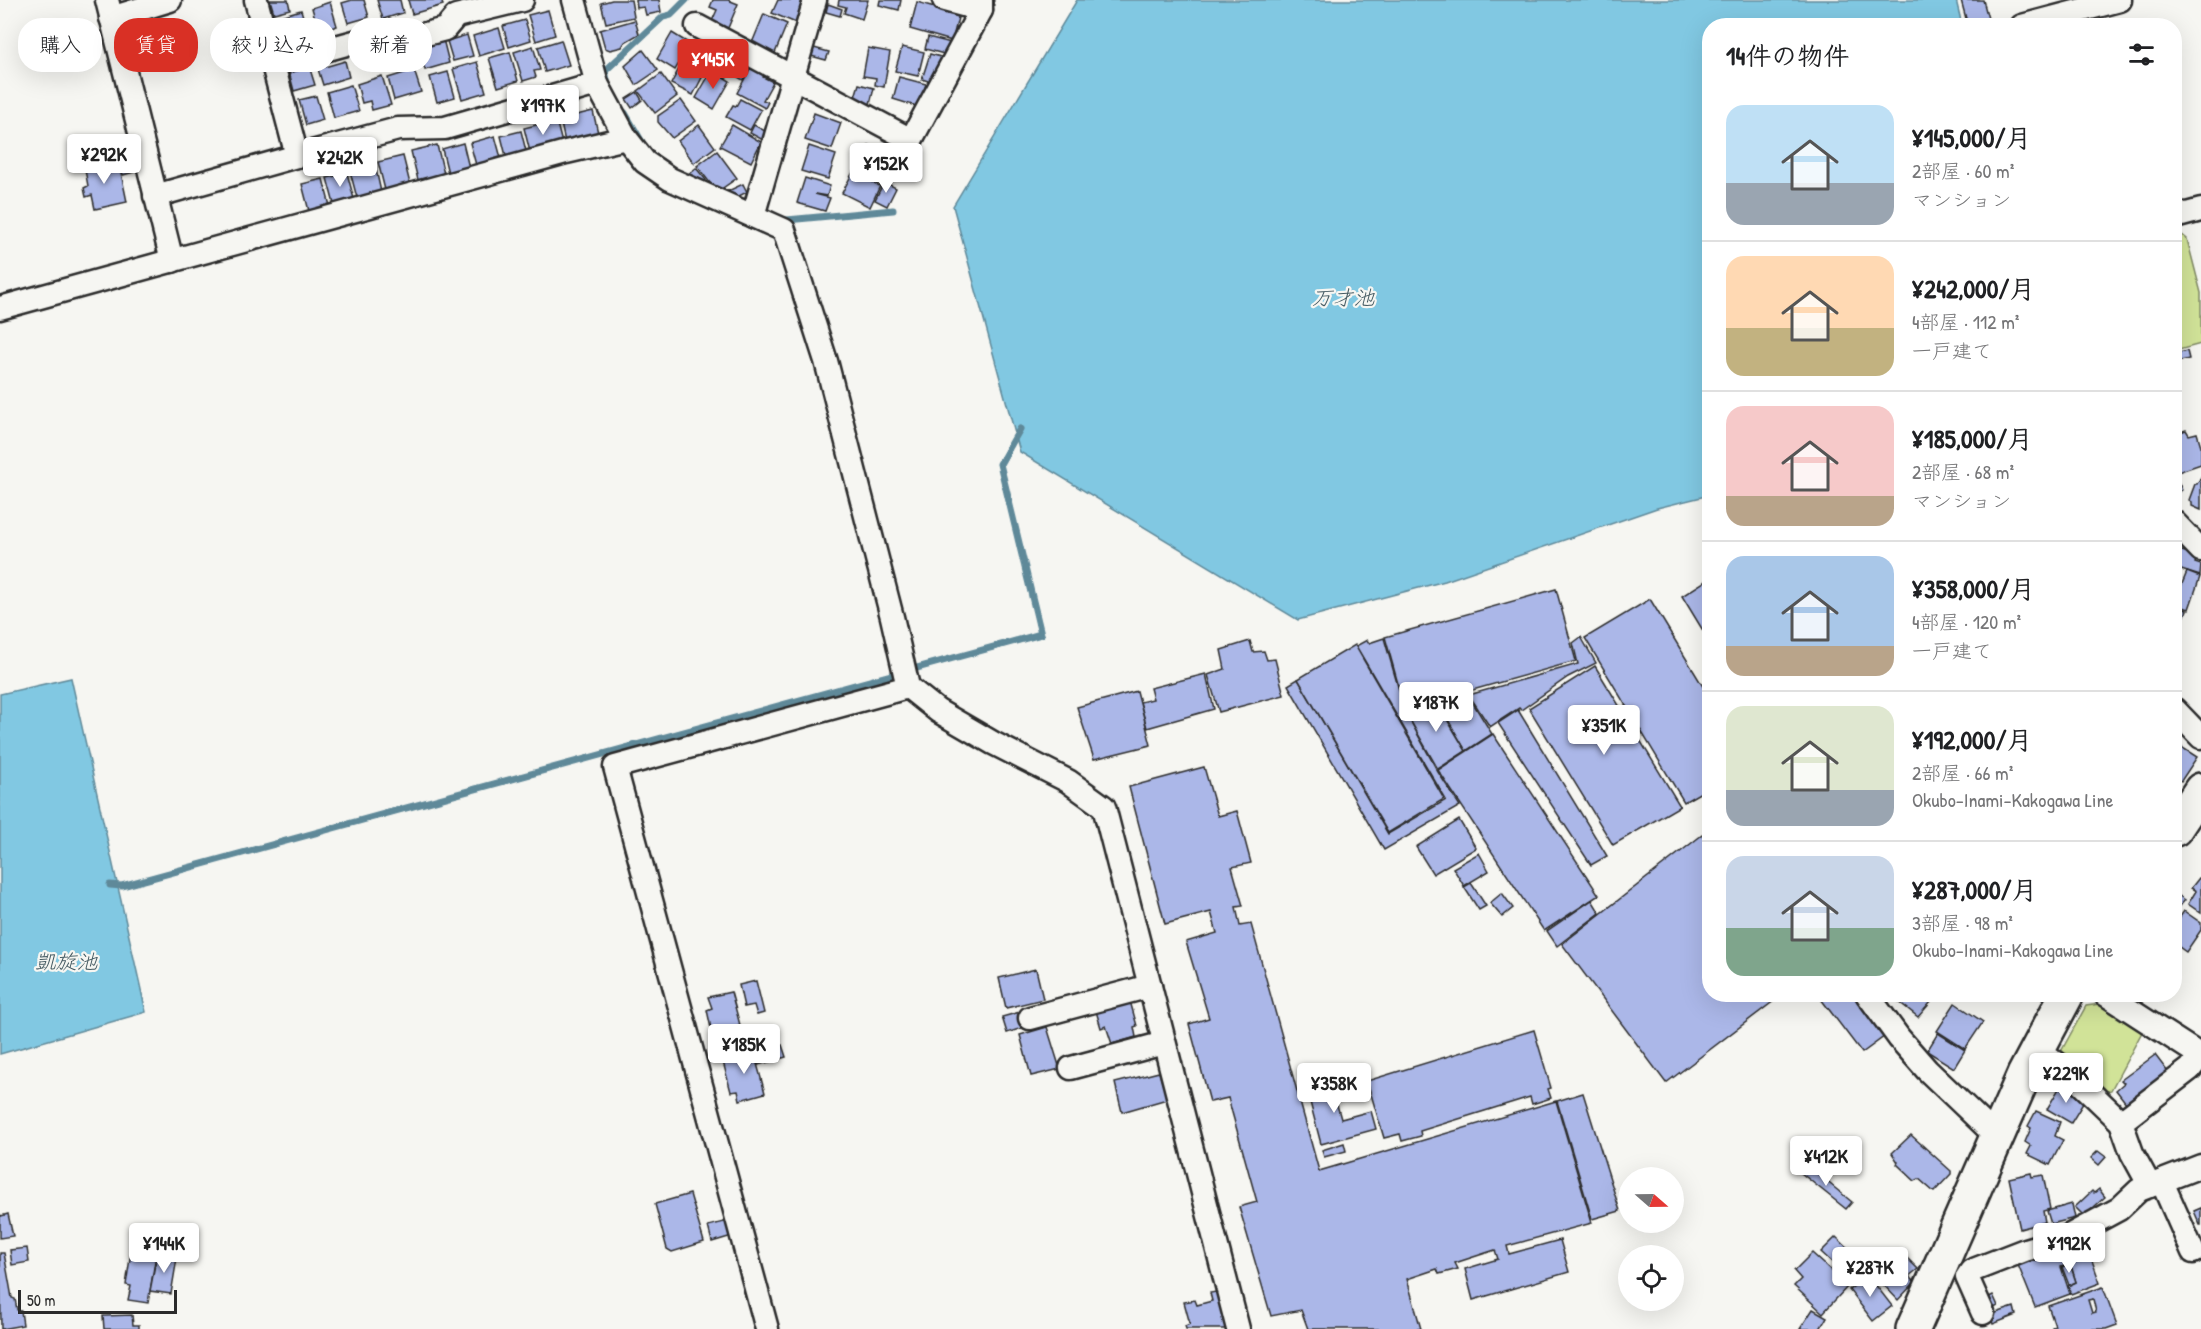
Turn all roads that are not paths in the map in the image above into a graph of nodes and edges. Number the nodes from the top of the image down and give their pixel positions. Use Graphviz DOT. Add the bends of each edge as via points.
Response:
graph roads {
  1 [pos="170,0"];
  2 [pos="256,0"];
  3 [pos="522,0"];
  4 [pos="574,0"];
  5 [pos="815,0"];
  6 [pos="944,0"];
  7 [pos="2120,0"];
  8 [pos="981,5"];
  9 [pos="454,8"];
  10 [pos="109,9"];
  11 [pos="261,18"];
  12 [pos="2052,18"];
  13 [pos="697,26"];
  14 [pos="336,47"];
  15 [pos="276,72"];
  16 [pos="793,78"];
  17 [pos="597,84"];
  18 [pos="626,138"];
  19 [pos="297,156"];
  20 [pos="155,196"];
  21 [pos="2201,210"];
  22 [pos="2182,215"];
  23 [pos="753,216"];
  24 [pos="172,261"];
  25 [pos="0,308"];
  26 [pos="2182,530"];
  27 [pos="2201,550"];
  28 [pos="908,687"];
  29 [pos="2182,717"];
  30 [pos="2201,737"];
  31 [pos="2201,790"];
  32 [pos="2182,818"];
  33 [pos="1150,986"];
  34 [pos="1873,1002"];
  35 [pos="2063,1002"];
  36 [pos="2118,1002"];
  37 [pos="1030,1018"];
  38 [pos="1164,1043"];
  39 [pos="2038,1049"];
  40 [pos="2201,1055"];
  41 [pos="1071,1068"];
  42 [pos="2121,1122"];
  43 [pos="1997,1137"];
  44 [pos="2201,1166"];
  45 [pos="2156,1184"];
  46 [pos="2193,1252"];
  47 [pos="1983,1313"];
  48 [pos="766,1329"];
  49 [pos="1238,1329"];
  50 [pos="1913,1329"];
  1 -- 10 [label="street"];
  2 -- 11 [label="street"];
  3 -- 9 [label="street"];
  4 -- 17 [label="street"];
  5 -- 16 [label="street"];
  6 -- 8 [label="street"];
  7 -- 12 [label="street"];
  8 -- 16 [label="street" via="911,140"];
  9 -- 14 [label="street" via="445,29 418,36 383,34"];
  10 -- 20 [label="street"];
  13 -- 16 [label="street" via="737,36"];
  15 -- 19 [label="street"];
  16 -- 23 [label="street"];
  17 -- 18 [label="street"];
  17 -- 19 [label="street" via="445,128 398,129"];
  18 -- 23 [label="street" via="645,162 670,179"];
  18 -- 24 [label="street"];
  19 -- 20 [label="street"];
  20 -- 24 [label="street"];
  21 -- 22 [label="street"];
  23 -- 28 [label="street" via="784,230 826,361"];
  24 -- 25 [label="street"];
  26 -- 27 [label="street"];
  28 -- 33 [label="street" via="938,711 1068,781 1104,807"];
  28 -- 48 [label="street" via="615,767"];
  29 -- 30 [label="street"];
  31 -- 32 [label="main road"];
  33 -- 37 [label="street"];
  33 -- 38 [label="street"];
  34 -- 43 [label="street" via="1927,1070"];
  35 -- 39 [label="main road"];
  36 -- 40 [label="street"];
  38 -- 41 [label="street"];
  38 -- 49 [label="street"];
  39 -- 42 [label="street" via="2070,1073"];
  39 -- 43 [label="main road"];
  40 -- 42 [label="street" via="2190,1069"];
  42 -- 45 [label="street" via="2132,1153"];
  43 -- 50 [label="main road"];
  44 -- 45 [label="street"];
  45 -- 46 [label="street"];
  45 -- 47 [label="street" via="2139,1190 2119,1209 2065,1238 1971,1271 1966,1277"];
}
